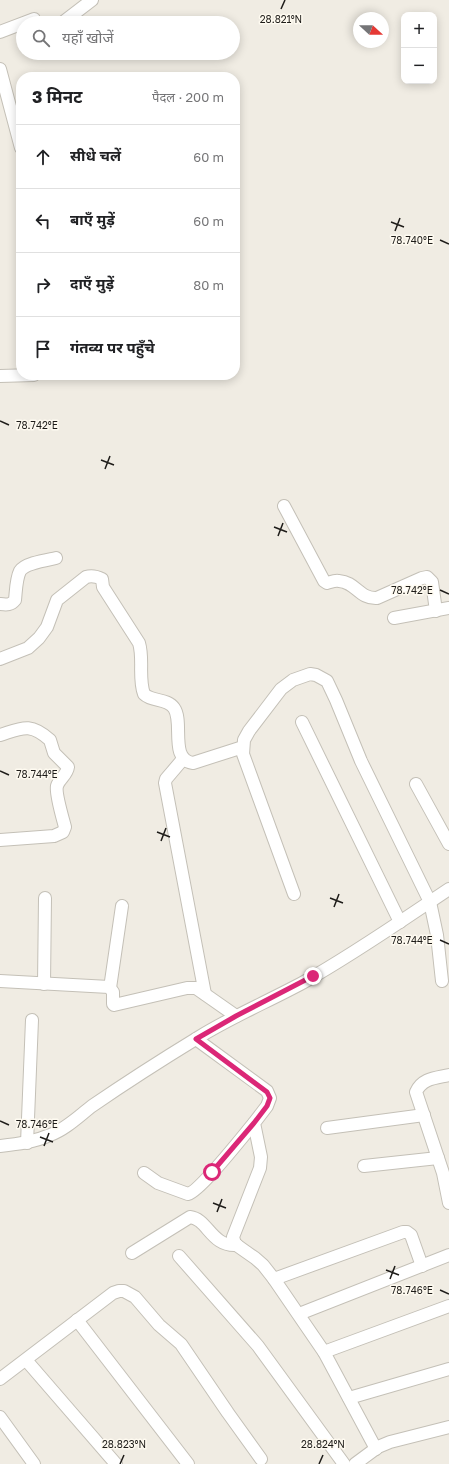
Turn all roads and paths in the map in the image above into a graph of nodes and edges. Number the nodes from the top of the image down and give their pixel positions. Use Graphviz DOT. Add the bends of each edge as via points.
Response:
graph roads {
  1 [pos="92,0"];
  2 [pos="71,16"];
  3 [pos="16,25"];
  4 [pos="0,32"];
  5 [pos="0,69"];
  6 [pos="16,129"];
  7 [pos="0,376"];
  8 [pos="16,376"];
  9 [pos="284,506"];
  10 [pos="56,558"];
  11 [pos="0,604"];
  12 [pos="449,608"];
  13 [pos="436,611"];
  14 [pos="394,618"];
  15 [pos="0,659"];
  16 [pos="302,722"];
  17 [pos="0,735"];
  18 [pos="243,747"];
  19 [pos="184,759"];
  20 [pos="416,784"];
  21 [pos="0,840"];
  22 [pos="449,844"];
  23 [pos="449,889"];
  24 [pos="294,894"];
  25 [pos="45,898"];
  26 [pos="430,902"];
  27 [pos="122,906"];
  28 [pos="400,922"];
  29 [pos="0,981"];
  30 [pos="442,981"];
  31 [pos="44,984"];
  32 [pos="110,988"];
  33 [pos="205,994"];
  34 [pos="236,1016"];
  35 [pos="32,1020"];
  36 [pos="196,1039"];
  37 [pos="449,1075"];
  38 [pos="424,1115"];
  39 [pos="254,1123"];
  40 [pos="327,1128"];
  41 [pos="27,1143"];
  42 [pos="0,1146"];
  43 [pos="438,1158"];
  44 [pos="364,1166"];
  45 [pos="144,1173"];
  46 [pos="449,1203"];
  47 [pos="237,1246"];
  48 [pos="132,1253"];
  49 [pos="449,1255"];
  50 [pos="179,1256"];
  51 [pos="422,1266"];
  52 [pos="274,1279"];
  53 [pos="449,1306"];
  54 [pos="299,1314"];
  55 [pos="77,1320"];
  56 [pos="324,1352"];
  57 [pos="26,1360"];
  58 [pos="449,1369"];
  59 [pos="0,1379"];
  60 [pos="349,1398"];
  61 [pos="0,1417"];
  62 [pos="449,1427"];
  63 [pos="376,1449"];
  64 [pos="261,1459"];
  65 [pos="34,1464"];
  66 [pos="116,1464"];
  67 [pos="188,1464"];
  68 [pos="344,1464"];
  69 [pos="355,1464"];
  1 -- 2 [label="street"];
  3 -- 4 [label="street"];
  5 -- 6 [label="street"];
  7 -- 8 [label="street"];
  9 -- 13 [label="street" via="324,581 344,581 364,596 377,598 427,577 432,582"];
  10 -- 11 [label="street" via="26,565 20,571 15,600 11,604"];
  12 -- 13 [label="street"];
  13 -- 14 [label="street"];
  15 -- 19 [label="street" via="28,648 40,638 59,597 89,576 102,579 103,587 141,649 144,694 169,703 176,711 179,744"];
  16 -- 28 [label="street"];
  17 -- 21 [label="street" via="24,727 31,728 50,740 54,753 68,767 56,790 65,827 62,832 54,836"];
  18 -- 19 [label="street" via="193,763 188,763"];
  18 -- 24 [label="street" via="243,754"];
  18 -- 26 [label="street" via="249,731 282,689 293,680 310,674 326,681 361,761"];
  19 -- 33 [label="street" via="165,783"];
  20 -- 22 [label="street"];
  23 -- 26 [label="street"];
  25 -- 31 [label="street"];
  26 -- 28 [label="street"];
  26 -- 30 [label="street"];
  27 -- 32 [label="street"];
  28 -- 34 [label="street" via="309,979"];
  29 -- 31 [label="street"];
  31 -- 32 [label="street"];
  32 -- 33 [label="street" via="113,992 114,1005 187,988 196,988"];
  33 -- 34 [label="street"];
  34 -- 36 [label="street"];
  35 -- 41 [label="street"];
  36 -- 39 [label="street" via="270,1095 270,1101"];
  36 -- 41 [label="street" via="97,1103 60,1131"];
  37 -- 38 [label="street" via="429,1080 419,1086 416,1092"];
  38 -- 40 [label="street"];
  38 -- 43 [label="street"];
  39 -- 45 [label="street" via="204,1182 191,1193 158,1183"];
  39 -- 47 [label="street" via="260,1163 233,1237"];
  41 -- 42 [label="street"];
  43 -- 44 [label="street"];
  43 -- 46 [label="street"];
  47 -- 48 [label="street" via="222,1243 196,1218 190,1216"];
  47 -- 52 [label="street" via="255,1258"];
  49 -- 51 [label="street"];
  50 -- 68 [label="street" via="258,1346"];
  51 -- 52 [label="street" via="411,1235 403,1232"];
  51 -- 54 [label="street"];
  52 -- 54 [label="street"];
  53 -- 56 [label="street"];
  54 -- 56 [label="street"];
  55 -- 57 [label="street"];
  55 -- 64 [label="street" via="113,1293 119,1291 135,1297 159,1326 181,1344"];
  55 -- 67 [label="street"];
  56 -- 60 [label="street"];
  57 -- 59 [label="street"];
  57 -- 66 [label="street"];
  58 -- 60 [label="street"];
  60 -- 63 [label="street"];
  61 -- 65 [label="street"];
  62 -- 63 [label="street" via="390,1442"];
  63 -- 69 [label="street"];
}
